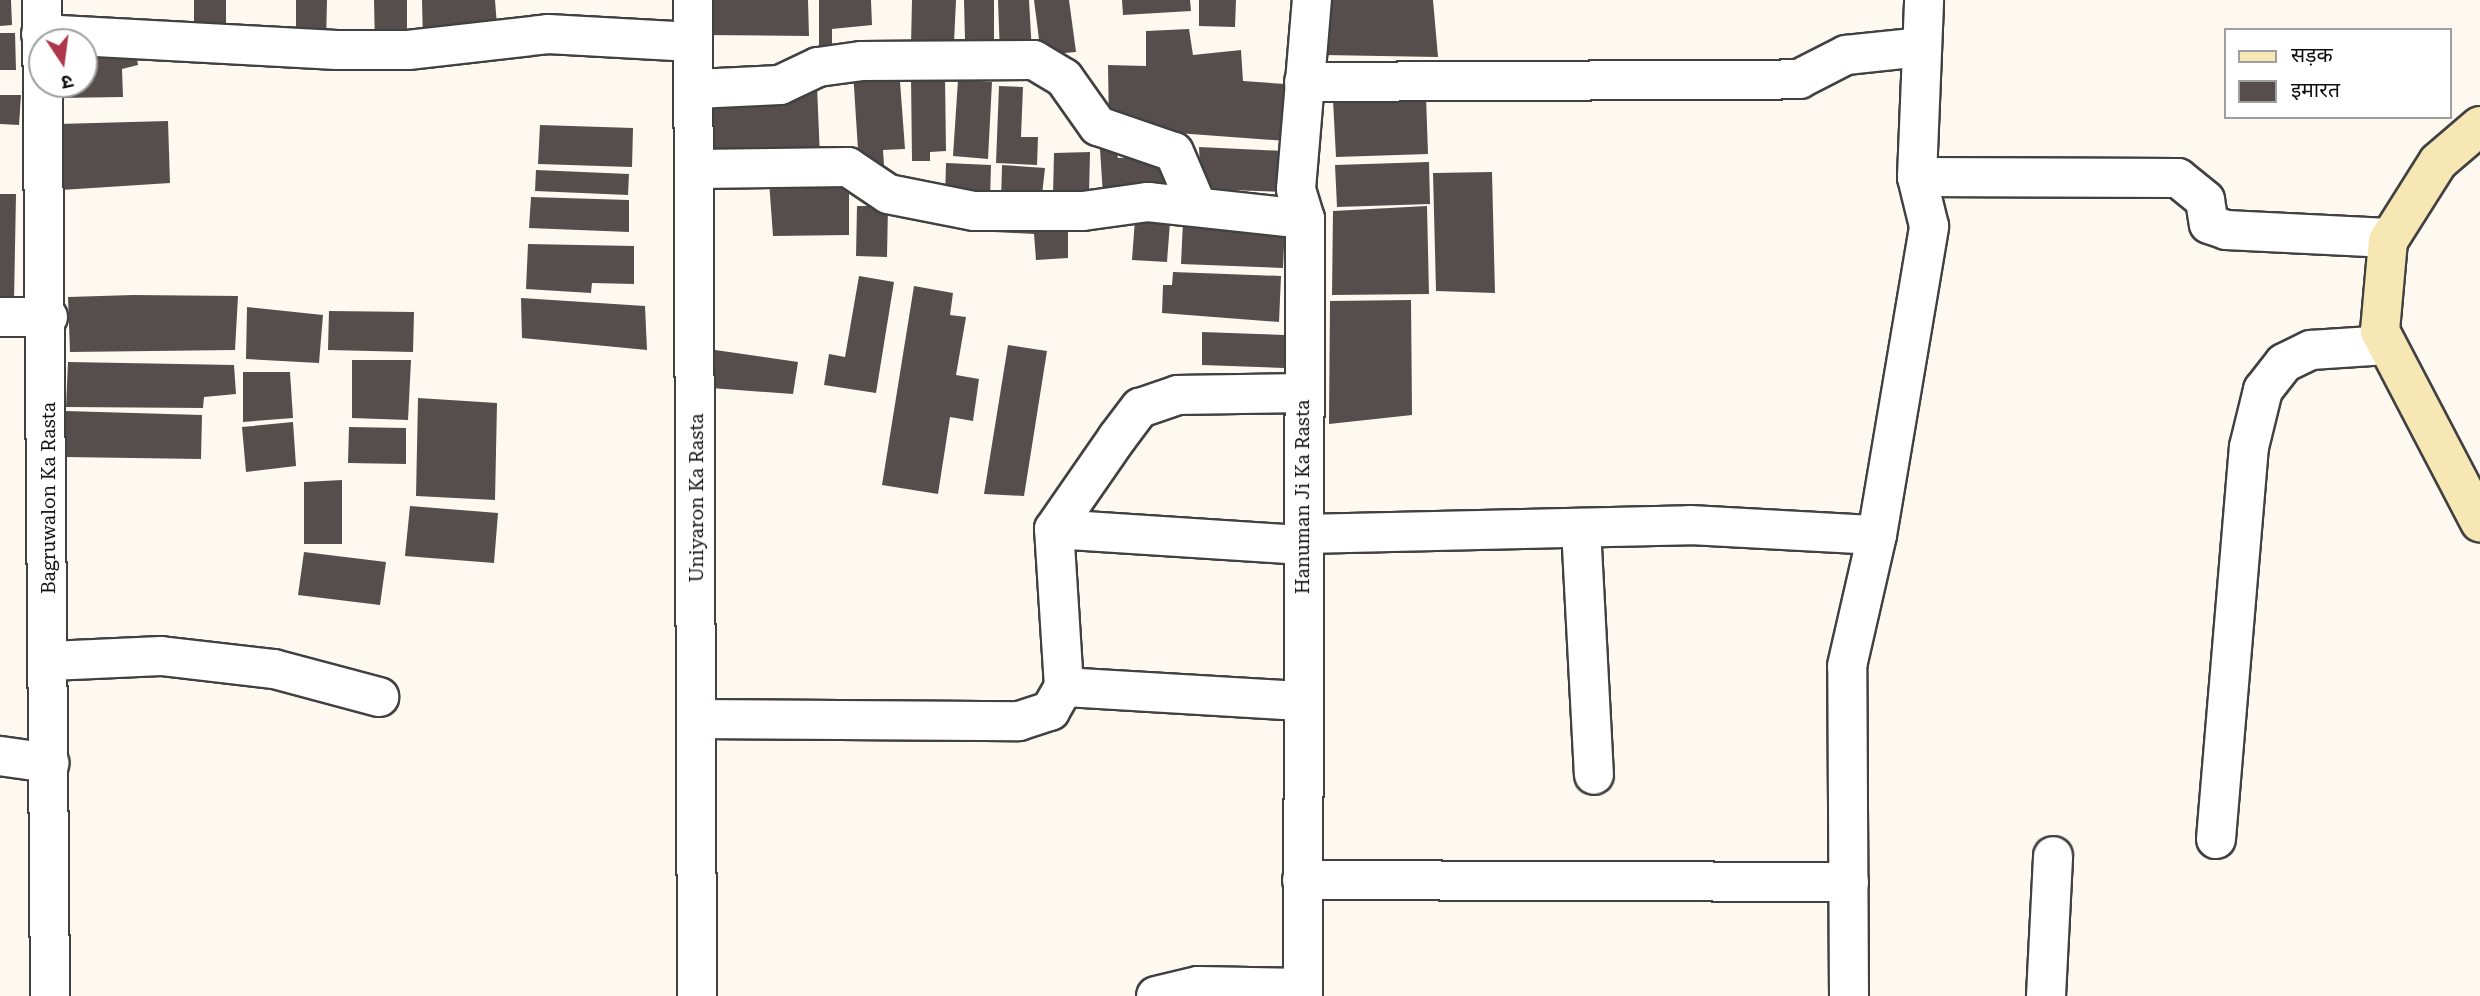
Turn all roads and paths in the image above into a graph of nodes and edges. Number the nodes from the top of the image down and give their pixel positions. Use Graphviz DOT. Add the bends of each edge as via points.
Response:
graph roads {
  1 [pos="693,0"];
  2 [pos="1312,0"];
  3 [pos="1924,0"];
  4 [pos="41,17"];
  5 [pos="693,42"];
  6 [pos="1921,47"];
  7 [pos="1304,82"];
  8 [pos="696,89"];
  9 [pos="2480,126"];
  10 [pos="698,169"];
  11 [pos="1917,177"];
  12 [pos="1197,206"];
  13 [pos="1305,219"];
  14 [pos="2389,238"];
  15 [pos="0,317"];
  16 [pos="48,317"];
  17 [pos="2387,345"];
  18 [pos="1304,393"];
  19 [pos="2480,522"];
  20 [pos="1581,528"];
  21 [pos="1054,529"];
  22 [pos="1877,535"];
  23 [pos="1304,540"];
  24 [pos="50,661"];
  25 [pos="1064,687"];
  26 [pos="379,697"];
  27 [pos="1303,701"];
  28 [pos="697,719"];
  29 [pos="0,756"];
  30 [pos="50,763"];
  31 [pos="1594,775"];
  32 [pos="2216,839"];
  33 [pos="2053,856"];
  34 [pos="1302,880"];
  35 [pos="1849,882"];
  36 [pos="1303,992"];
  37 [pos="50,996"];
  38 [pos="697,996"];
  39 [pos="1156,996"];
  40 [pos="1849,996"];
  41 [pos="2046,996"];
  1 -- 5 [label="street, Uniyaron Ka Rasta"];
  2 -- 7 [label="street, Hanuman Ji Ka Rasta"];
  3 -- 6 [label="street"];
  4 -- 5 [label="street" via="337,50 408,50 548,34"];
  4 -- 16 [label="street, Bagruwalon Ka Rasta"];
  5 -- 8 [label="street, Uniyaron Ka Rasta"];
  6 -- 7 [label="street" via="1846,55 1799,79"];
  6 -- 11 [label="street"];
  7 -- 13 [label="street, Hanuman Ji Ka Rasta" via="1296,190"];
  8 -- 10 [label="street, Uniyaron Ka Rasta"];
  8 -- 12 [label="street" via="780,85 818,67 861,61 1034,60 1064,78 1098,126 1174,152"];
  9 -- 14 [label="street" via="2438,162"];
  10 -- 12 [label="street" via="848,167 888,194 974,211 1083,211 1148,202"];
  10 -- 28 [label="street, Uniyaron Ka Rasta"];
  11 -- 14 [label="street" via="2178,178 2205,200 2209,224 2227,230"];
  11 -- 22 [label="street" via="1929,226"];
  12 -- 13 [label="street"];
  13 -- 18 [label="street, Hanuman Ji Ka Rasta"];
  14 -- 17 [label="street" via="2380,331"];
  15 -- 16 [label="street"];
  16 -- 24 [label="street, Bagruwalon Ka Rasta"];
  17 -- 19 [label="street"];
  17 -- 32 [label="street" via="2311,350 2284,363 2263,390 2249,447"];
  18 -- 21 [label="street" via="1178,395 1140,408"];
  18 -- 23 [label="street, Hanuman Ji Ka Rasta"];
  20 -- 22 [label="street" via="1690,525"];
  20 -- 23 [label="street"];
  20 -- 31 [label="street"];
  21 -- 23 [label="street"];
  21 -- 25 [label="street"];
  22 -- 35 [label="street" via="1847,666"];
  23 -- 27 [label="street, Hanuman Ji Ka Rasta"];
  24 -- 26 [label="street" via="162,656 274,669"];
  24 -- 30 [label="street, Bagruwalon Ka Rasta"];
  25 -- 27 [label="street"];
  25 -- 28 [label="street" via="1050,711 1019,721"];
  27 -- 34 [label="street, Hanuman Ji Ka Rasta"];
  28 -- 38 [label="street, Uniyaron Ka Rasta"];
  29 -- 30 [label="street"];
  30 -- 37 [label="street, Bagruwalon Ka Rasta"];
  33 -- 41 [label="street"];
  34 -- 35 [label="street"];
  34 -- 36 [label="street, Hanuman Ji Ka Rasta"];
  35 -- 40 [label="street"];
  36 -- 39 [label="street" via="1198,986"];
}
